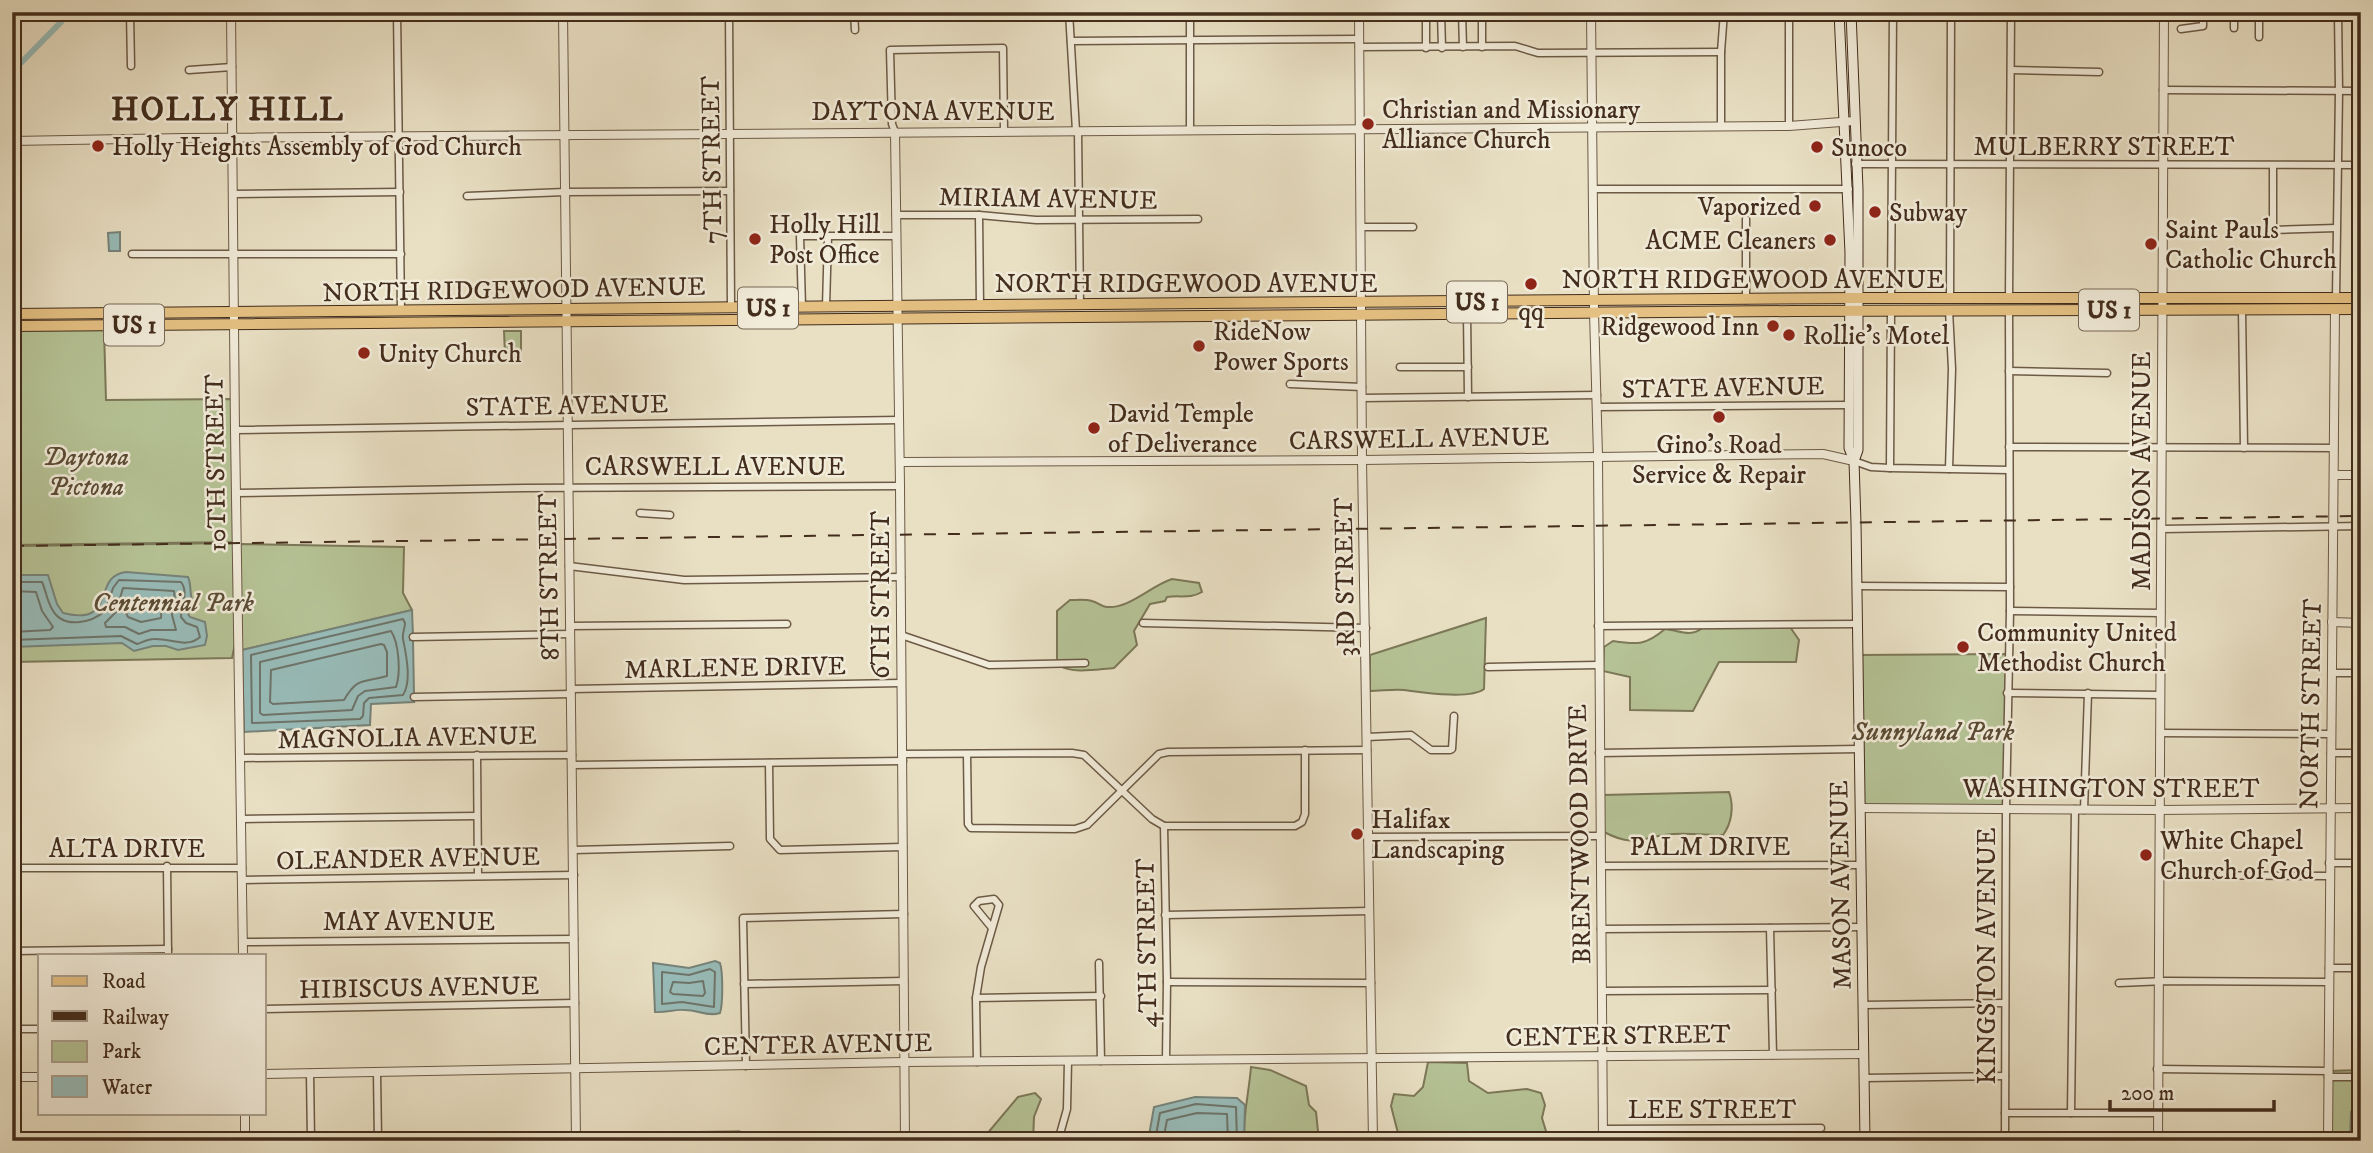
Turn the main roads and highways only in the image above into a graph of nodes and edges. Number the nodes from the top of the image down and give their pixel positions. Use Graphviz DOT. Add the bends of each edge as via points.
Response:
graph roads {
  1 [pos="1839,12"];
  2 [pos="1851,12"];
  3 [pos="1849,122"];
  4 [pos="2361,298"];
  5 [pos="1855,299"];
  6 [pos="2162,304"];
  7 [pos="2335,304"];
  8 [pos="1891,305"];
  9 [pos="1594,307"];
  10 [pos="731,308"];
  11 [pos="1361,308"];
  12 [pos="2361,309"];
  13 [pos="1854,310"];
  14 [pos="401,311"];
  15 [pos="416,311"];
  16 [pos="1081,311"];
  17 [pos="897,312"];
  18 [pos="12,314"];
  19 [pos="566,315"];
  20 [pos="714,319"];
  21 [pos="402,322"];
  22 [pos="385,323"];
  23 [pos="12,326"];
  24 [pos="1854,461"];
  25 [pos="1865,1141"];
  1 -- 3 [label="main road, MASON AVENUE"];
  2 -- 3 [label="main road, MASON AVENUE"];
  3 -- 5 [label="main road, MASON AVENUE"];
  4 -- 7 [label="main road, NORTH RIDGEWOOD AVENUE / US 1"];
  5 -- 8 [label="main road, NORTH RIDGEWOOD AVENUE / US 1"];
  5 -- 9 [label="main road, NORTH RIDGEWOOD AVENUE / US 1"];
  5 -- 13 [label="main road, MASON AVENUE"];
  6 -- 7 [label="main road, NORTH RIDGEWOOD AVENUE / US 1"];
  6 -- 7 [label="main road, NORTH RIDGEWOOD AVENUE / US 1" via="2242,309"];
  6 -- 8 [label="main road, NORTH RIDGEWOOD AVENUE / US 1"];
  7 -- 12 [label="main road, NORTH RIDGEWOOD AVENUE / US 1"];
  8 -- 13 [label="main road, NORTH RIDGEWOOD AVENUE / US 1"];
  9 -- 11 [label="main road, NORTH RIDGEWOOD AVENUE / US 1"];
  9 -- 11 [label="main road, NORTH RIDGEWOOD AVENUE / US 1" via="1467,313"];
  9 -- 13 [label="main road, NORTH RIDGEWOOD AVENUE / US 1"];
  10 -- 17 [label="main road, NORTH RIDGEWOOD AVENUE / US 1"];
  10 -- 19 [label="main road, NORTH RIDGEWOOD AVENUE / US 1"];
  10 -- 20 [label="main road"];
  11 -- 16 [label="main road, NORTH RIDGEWOOD AVENUE / US 1"];
  11 -- 16 [label="main road, NORTH RIDGEWOOD AVENUE / US 1" via="1095,305"];
  13 -- 24 [label="main road, MASON AVENUE" via="1858,450"];
  13 -- 24 [label="main road, MASON AVENUE" via="1849,405 1849,448"];
  14 -- 15 [label="main road, NORTH RIDGEWOOD AVENUE / US 1"];
  14 -- 18 [label="main road, NORTH RIDGEWOOD AVENUE / US 1"];
  14 -- 22 [label="main road"];
  15 -- 19 [label="main road, NORTH RIDGEWOOD AVENUE / US 1"];
  15 -- 21 [label="main road"];
  16 -- 17 [label="main road, NORTH RIDGEWOOD AVENUE / US 1" via="980,306"];
  16 -- 17 [label="main road, NORTH RIDGEWOOD AVENUE / US 1" via="1062,316"];
  17 -- 20 [label="main road, NORTH RIDGEWOOD AVENUE / US 1"];
  19 -- 20 [label="main road, NORTH RIDGEWOOD AVENUE / US 1"];
  19 -- 21 [label="main road, NORTH RIDGEWOOD AVENUE / US 1"];
  21 -- 22 [label="main road, NORTH RIDGEWOOD AVENUE / US 1"];
  22 -- 23 [label="main road, NORTH RIDGEWOOD AVENUE / US 1"];
  24 -- 25 [label="main road, MASON AVENUE"];
}
